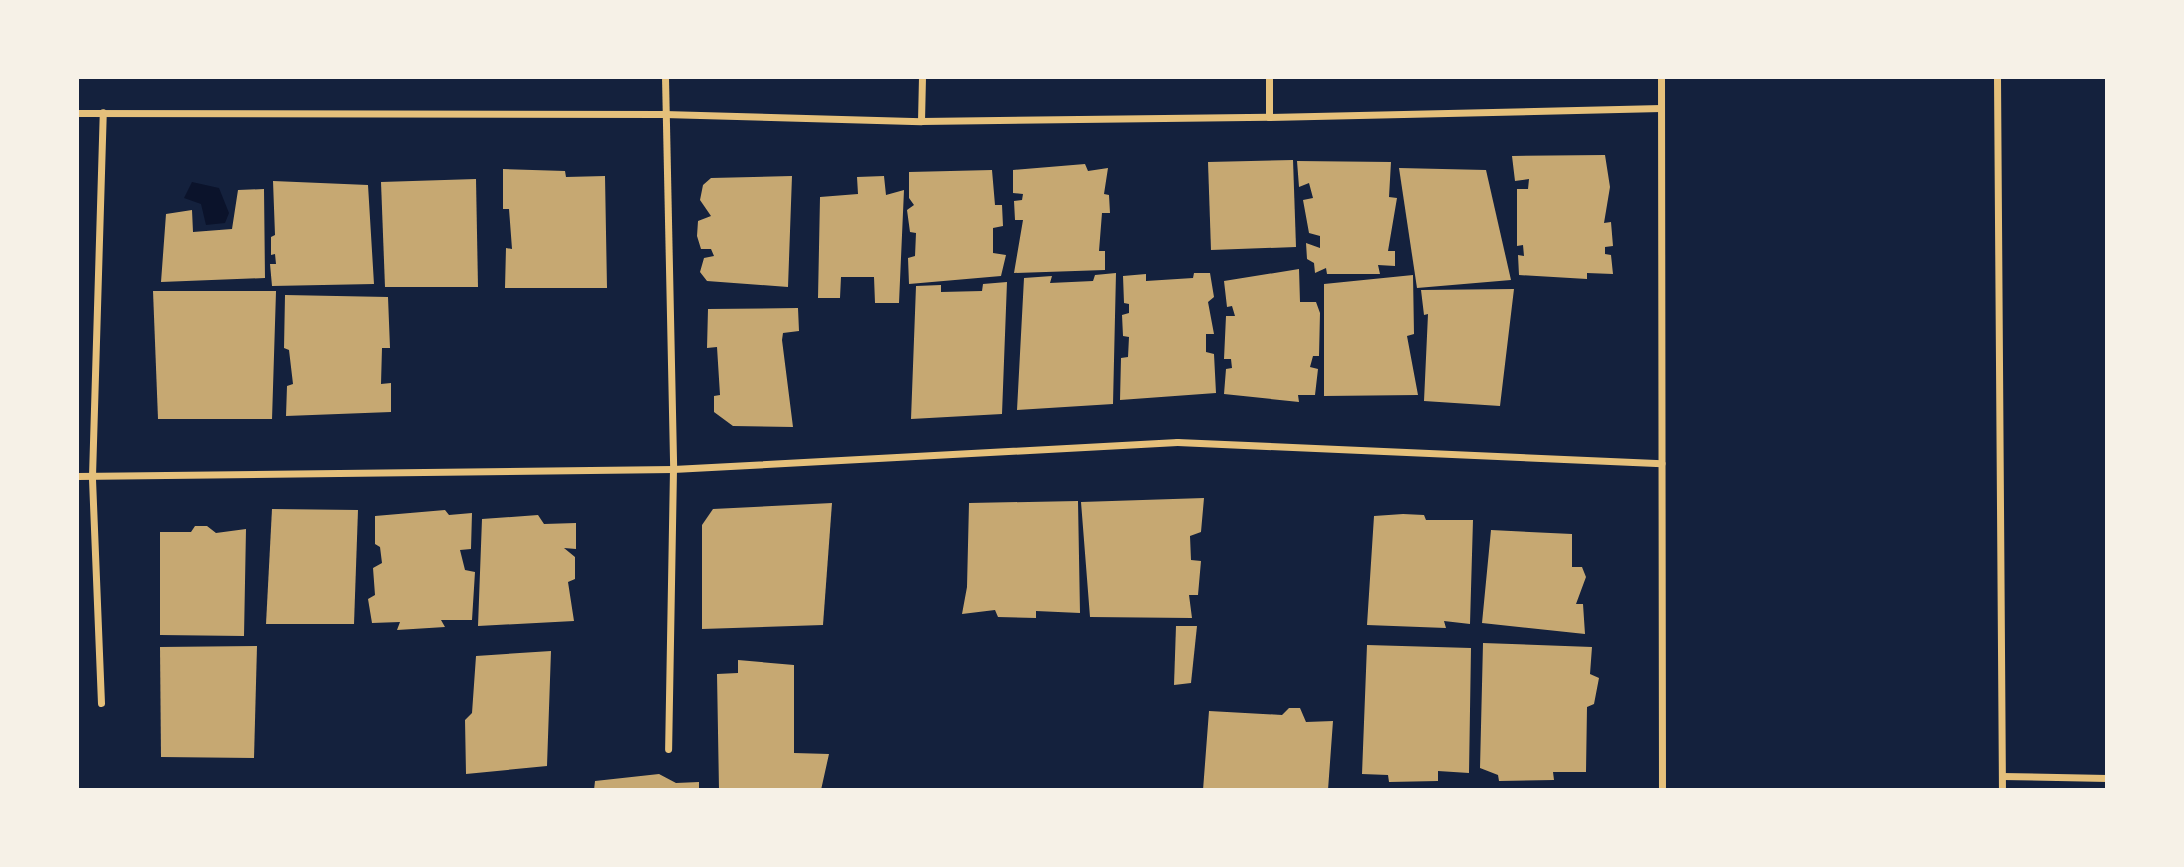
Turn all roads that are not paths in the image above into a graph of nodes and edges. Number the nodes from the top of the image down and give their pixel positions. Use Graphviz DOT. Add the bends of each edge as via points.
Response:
graph roads {
  1 [pos="665,77"];
  2 [pos="922,77"];
  3 [pos="1269,77"];
  4 [pos="1661,77"];
  5 [pos="1997,77"];
  6 [pos="1661,108"];
  7 [pos="103,112"];
  8 [pos="77,113"];
  9 [pos="664,114"];
  10 [pos="1269,117"];
  11 [pos="921,121"];
  12 [pos="1662,463"];
  13 [pos="673,469"];
  14 [pos="77,476"];
  15 [pos="92,476"];
  16 [pos="101,703"];
  17 [pos="668,749"];
  18 [pos="2002,776"];
  19 [pos="2107,778"];
  20 [pos="1662,790"];
  21 [pos="2002,790"];
  1 -- 9 [label="street"];
  2 -- 11 [label="street"];
  3 -- 10 [label="street"];
  4 -- 6 [label="street"];
  5 -- 18 [label="street"];
  6 -- 10 [label="street"];
  6 -- 12 [label="street"];
  7 -- 8 [label="street"];
  7 -- 9 [label="street"];
  7 -- 15 [label="street"];
  9 -- 11 [label="street"];
  9 -- 13 [label="street"];
  10 -- 11 [label="street"];
  12 -- 13 [label="street" via="1177,442"];
  12 -- 20 [label="street"];
  13 -- 15 [label="street"];
  13 -- 17 [label="street"];
  14 -- 15 [label="street"];
  15 -- 16 [label="street"];
  18 -- 19 [label="street"];
  18 -- 21 [label="street"];
}
